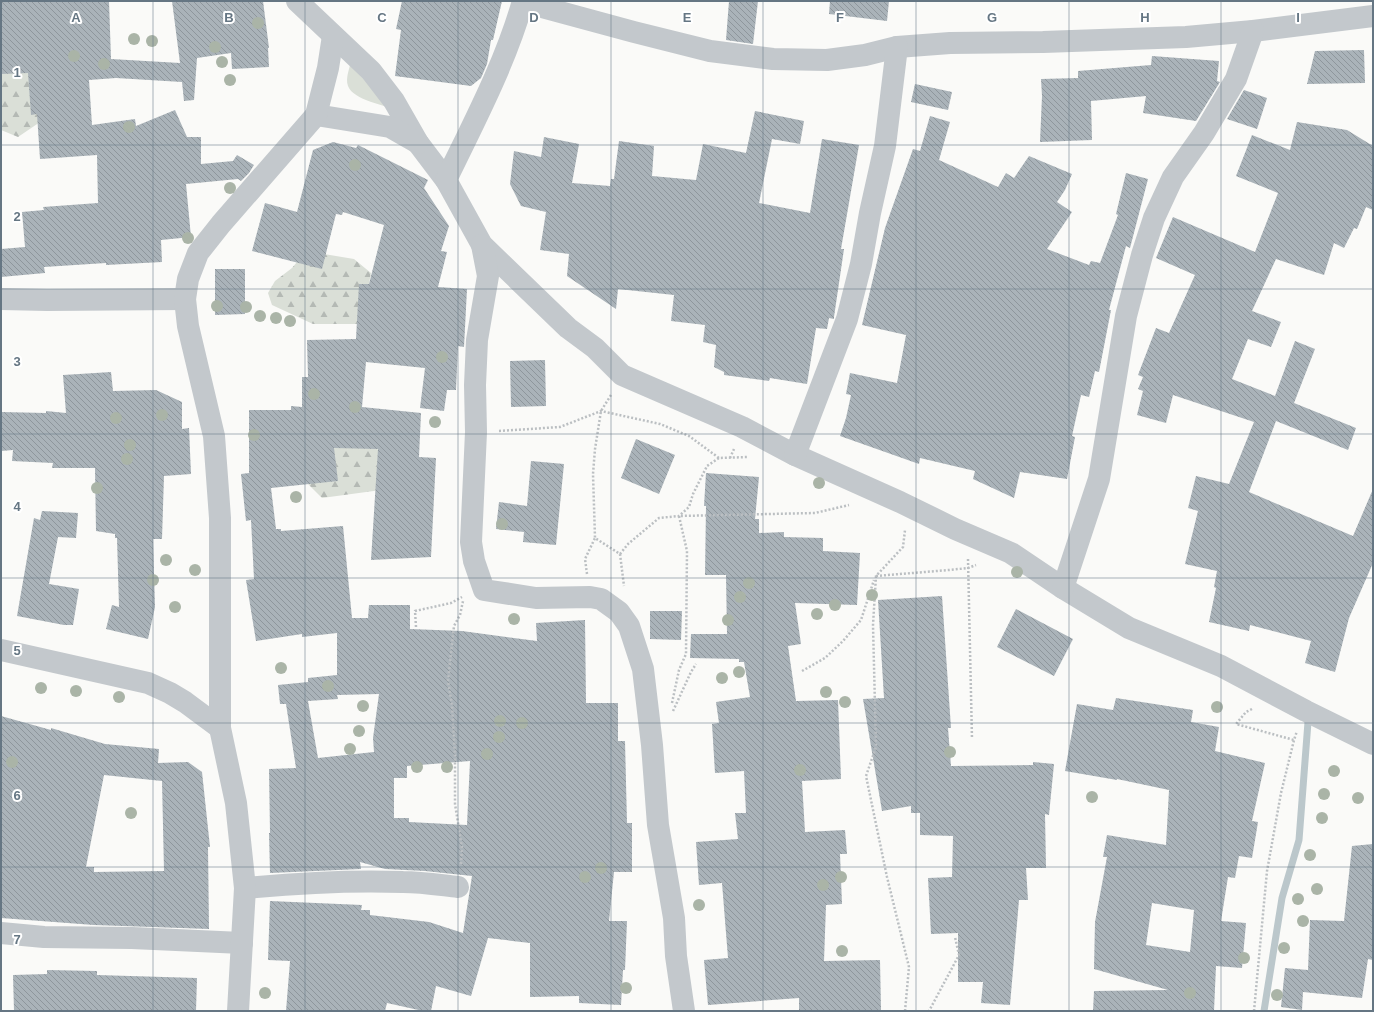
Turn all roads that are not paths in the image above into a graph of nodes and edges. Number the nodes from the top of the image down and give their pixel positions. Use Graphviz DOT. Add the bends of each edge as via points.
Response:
graph roads {
  1 [pos="297,1"];
  2 [pos="523,1"];
  3 [pos="1373,16"];
  4 [pos="1253,31"];
  5 [pos="333,36"];
  6 [pos="897,47"];
  7 [pos="316,115"];
  8 [pos="418,143"];
  9 [pos="446,180"];
  10 [pos="482,245"];
  11 [pos="1,299"];
  12 [pos="185,299"];
  13 [pos="796,454"];
  14 [pos="1063,588"];
  15 [pos="1,650"];
  16 [pos="220,728"];
  17 [pos="1373,744"];
  18 [pos="458,887"];
  19 [pos="245,888"];
  20 [pos="1,933"];
  21 [pos="242,943"];
  22 [pos="238,1011"];
  23 [pos="684,1011"];
  1 -- 5 [label="street"];
  2 -- 6 [label="street" via="710,51 773,59 827,60 865,55"];
  2 -- 9 [label="street" via="489,92"];
  3 -- 4 [label="street"];
  4 -- 6 [label="street" via="1186,37 950,43"];
  4 -- 14 [label="street" via="1236,79 1204,133 1173,176 1154,218 1126,316 1099,479"];
  5 -- 7 [label="street"];
  5 -- 8 [label="street" via="371,71 394,101"];
  6 -- 13 [label="street" via="885,146 861,264 847,319"];
  7 -- 8 [label="street" via="390,127"];
  7 -- 12 [label="street" via="198,253 188,279"];
  8 -- 9 [label="street"];
  9 -- 10 [label="street"];
  10 -- 13 [label="street" via="568,328 595,348 622,375 742,427"];
  10 -- 23 [label="street" via="488,276 477,340 472,542 474,561 484,590 536,598 590,597 609,604 630,626 643,669 658,826 674,918 676,963"];
  11 -- 12 [label="street"];
  12 -- 16 [label="street" via="188,326 214,436 220,518"];
  13 -- 14 [label="street" via="1011,553"];
  14 -- 17 [label="street" via="1129,628 1221,666"];
  15 -- 16 [label="street" via="148,683 186,702"];
  16 -- 19 [label="street" via="236,803"];
  18 -- 19 [label="street" via="362,881"];
  19 -- 21 [label="street"];
  20 -- 21 [label="street" via="44,937"];
  21 -- 22 [label="street"];
}
